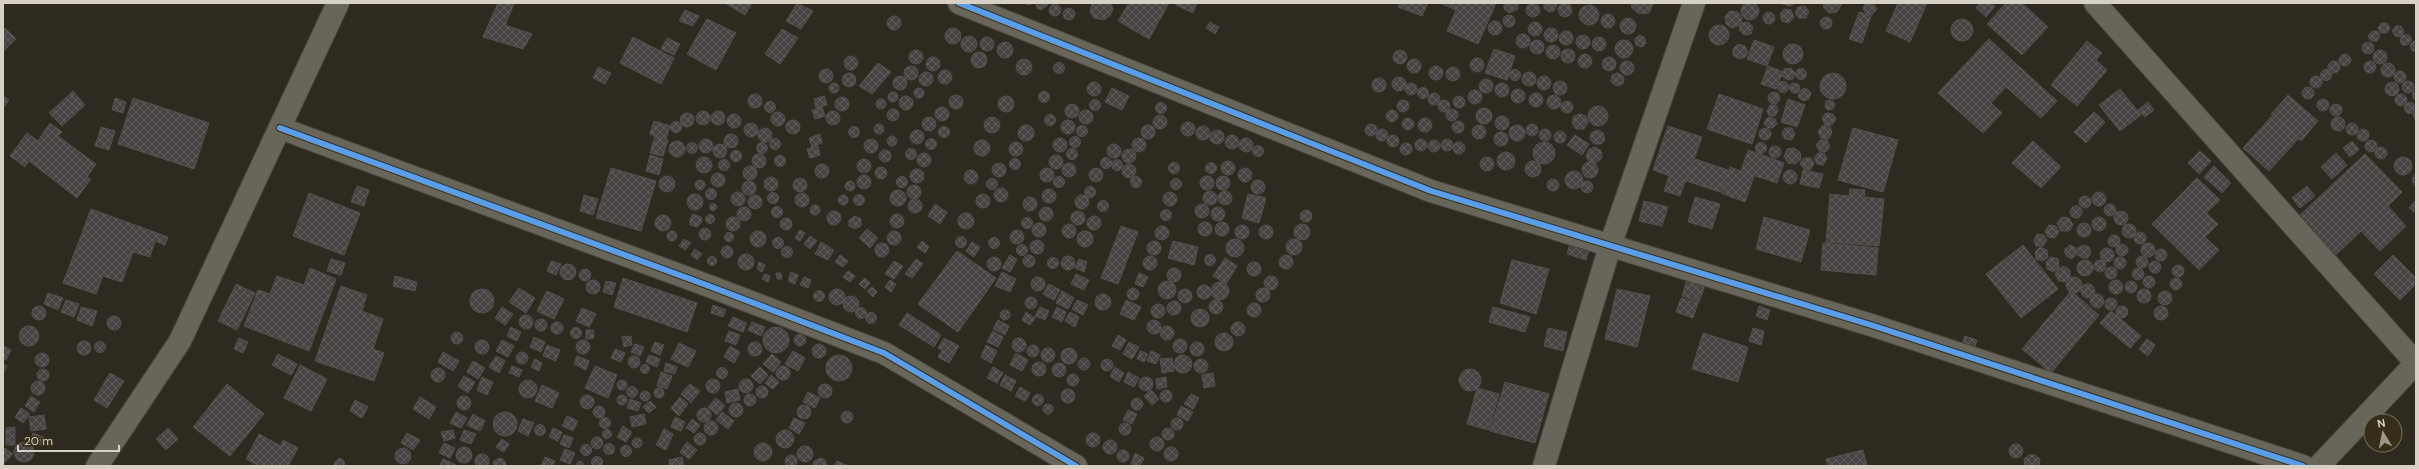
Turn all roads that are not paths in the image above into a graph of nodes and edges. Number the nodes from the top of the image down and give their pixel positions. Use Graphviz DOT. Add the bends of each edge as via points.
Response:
graph roads {
  1 [pos="338,3"];
  2 [pos="959,3"];
  3 [pos="1694,3"];
  4 [pos="2095,3"];
  5 [pos="280,128"];
  6 [pos="1610,246"];
  7 [pos="2416,363"];
  8 [pos="97,466"];
  9 [pos="1076,466"];
  10 [pos="1544,466"];
  11 [pos="2303,466"];
  12 [pos="2319,466"];
  1 -- 5 [label="street"];
  2 -- 6 [label="street" via="1431,191"];
  3 -- 6 [label="street"];
  4 -- 7 [label="street"];
  5 -- 8 [label="street" via="180,341"];
  5 -- 9 [label="street" via="884,353"];
  6 -- 10 [label="street"];
  6 -- 11 [label="street" via="1879,327"];
  7 -- 12 [label="street"];
}
